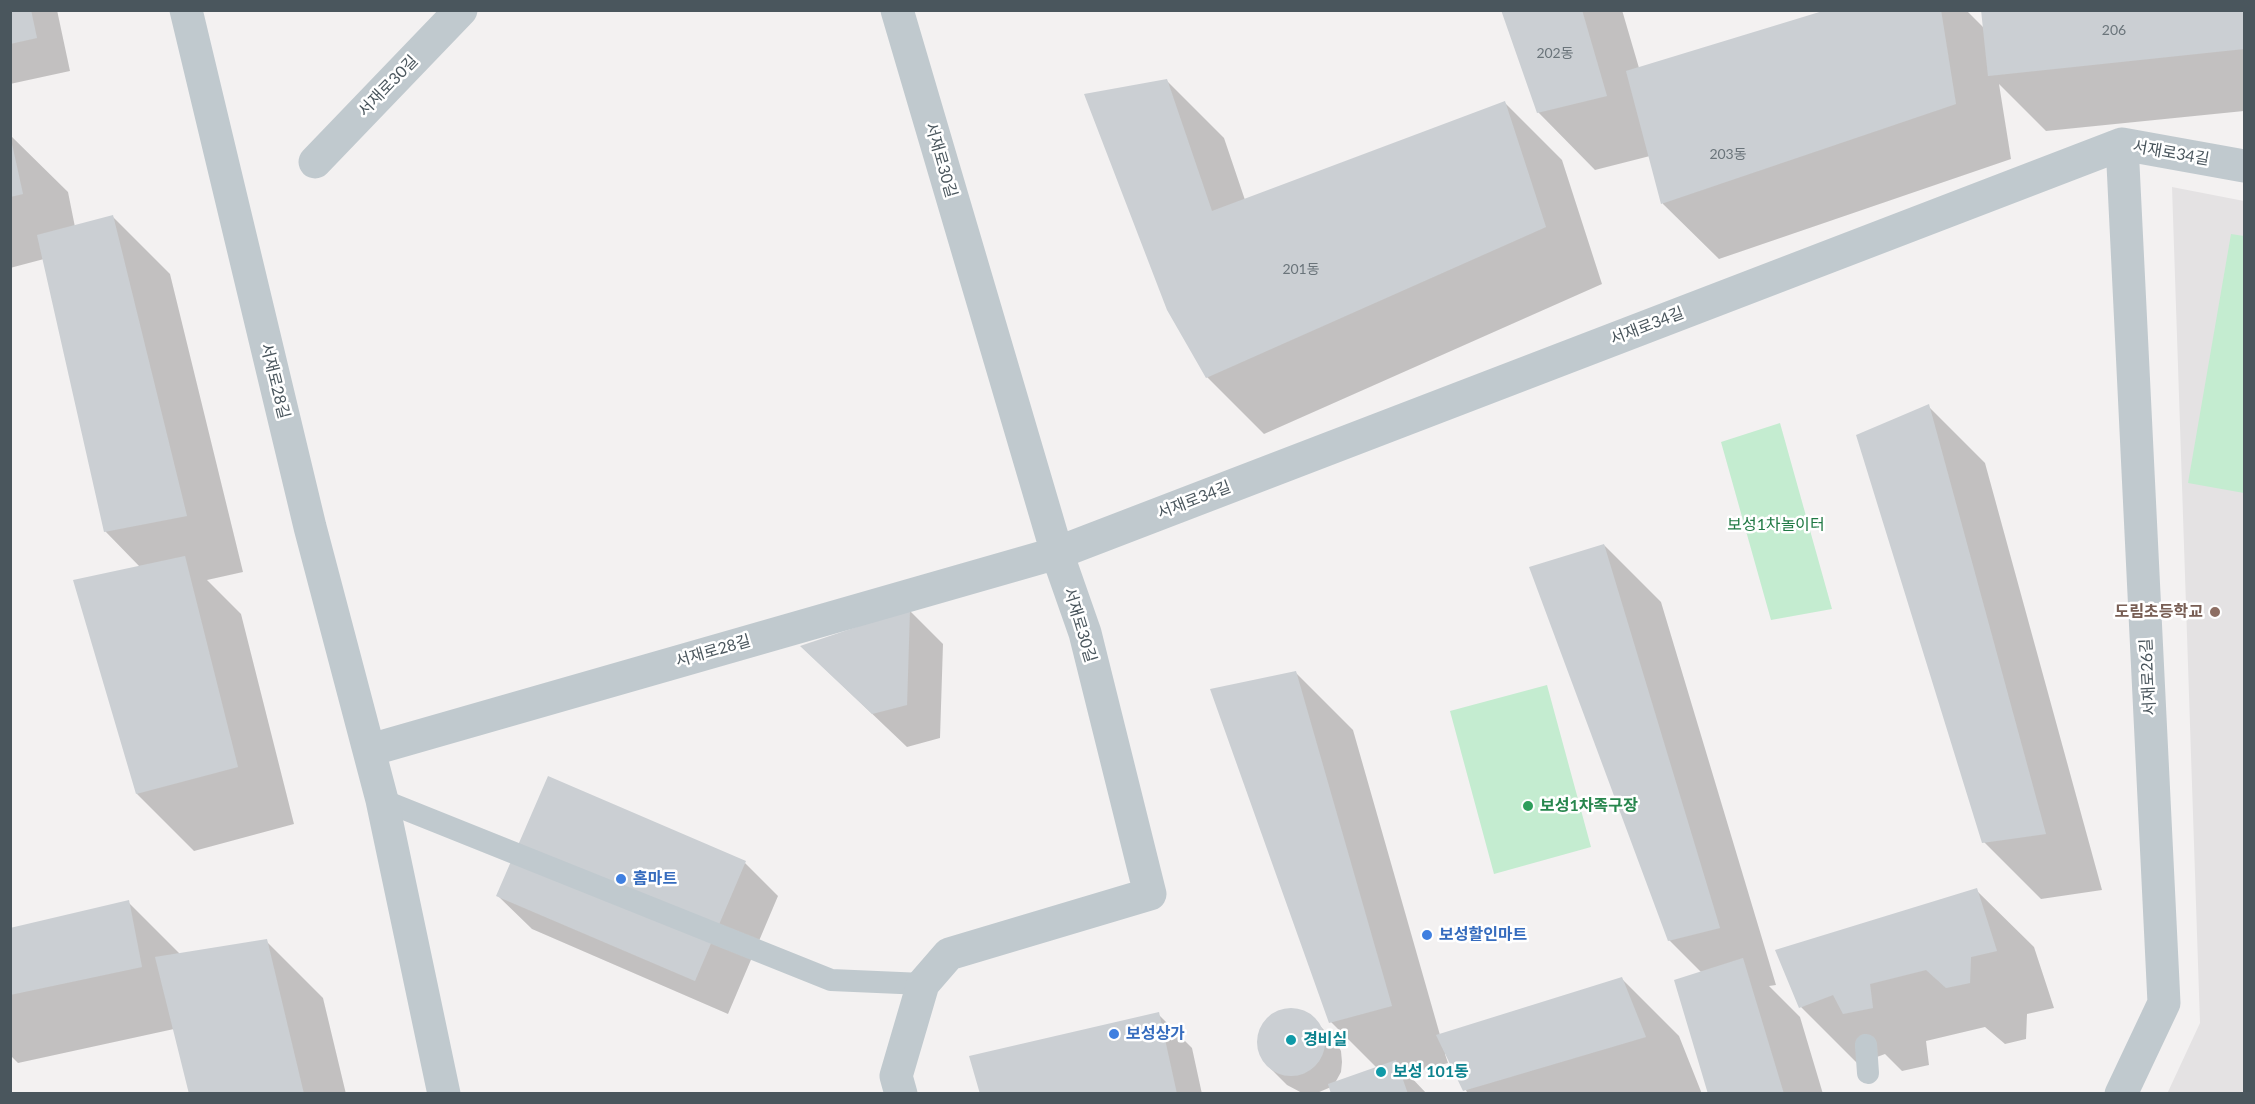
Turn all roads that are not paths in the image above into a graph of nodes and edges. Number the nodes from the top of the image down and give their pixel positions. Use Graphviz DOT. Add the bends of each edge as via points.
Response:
graph roads {
  1 [pos="186,10"];
  2 [pos="461,10"];
  3 [pos="897,10"];
  4 [pos="2122,144"];
  5 [pos="315,162"];
  6 [pos="2244,166"];
  7 [pos="1057,553"];
  8 [pos="370,750"];
  9 [pos="382,800"];
  10 [pos="923,984"];
  11 [pos="1866,1045"];
  12 [pos="1868,1073"];
  13 [pos="444,1094"];
  14 [pos="902,1094"];
  15 [pos="2121,1094"];
  1 -- 8 [label="street, 서재로28길" via="307,515"];
  2 -- 5 [label="street, 서재로30길"];
  3 -- 7 [label="street, 서재로30길"];
  4 -- 6 [label="street, 서재로34길"];
  4 -- 7 [label="street, 서재로34길"];
  4 -- 15 [label="street, 서재로26길" via="2164,1003"];
  7 -- 8 [label="street, 서재로28길"];
  7 -- 10 [label="street, 서재로30길" via="1085,633 1150,894 949,954"];
  8 -- 9 [label="street, 서재로28길"];
  9 -- 10 [label="lane" via="831,980"];
  9 -- 13 [label="street, 서재로28길"];
  10 -- 14 [label="street, 서재로30길" via="896,1076"];
  11 -- 12 [label="lane"];
}
